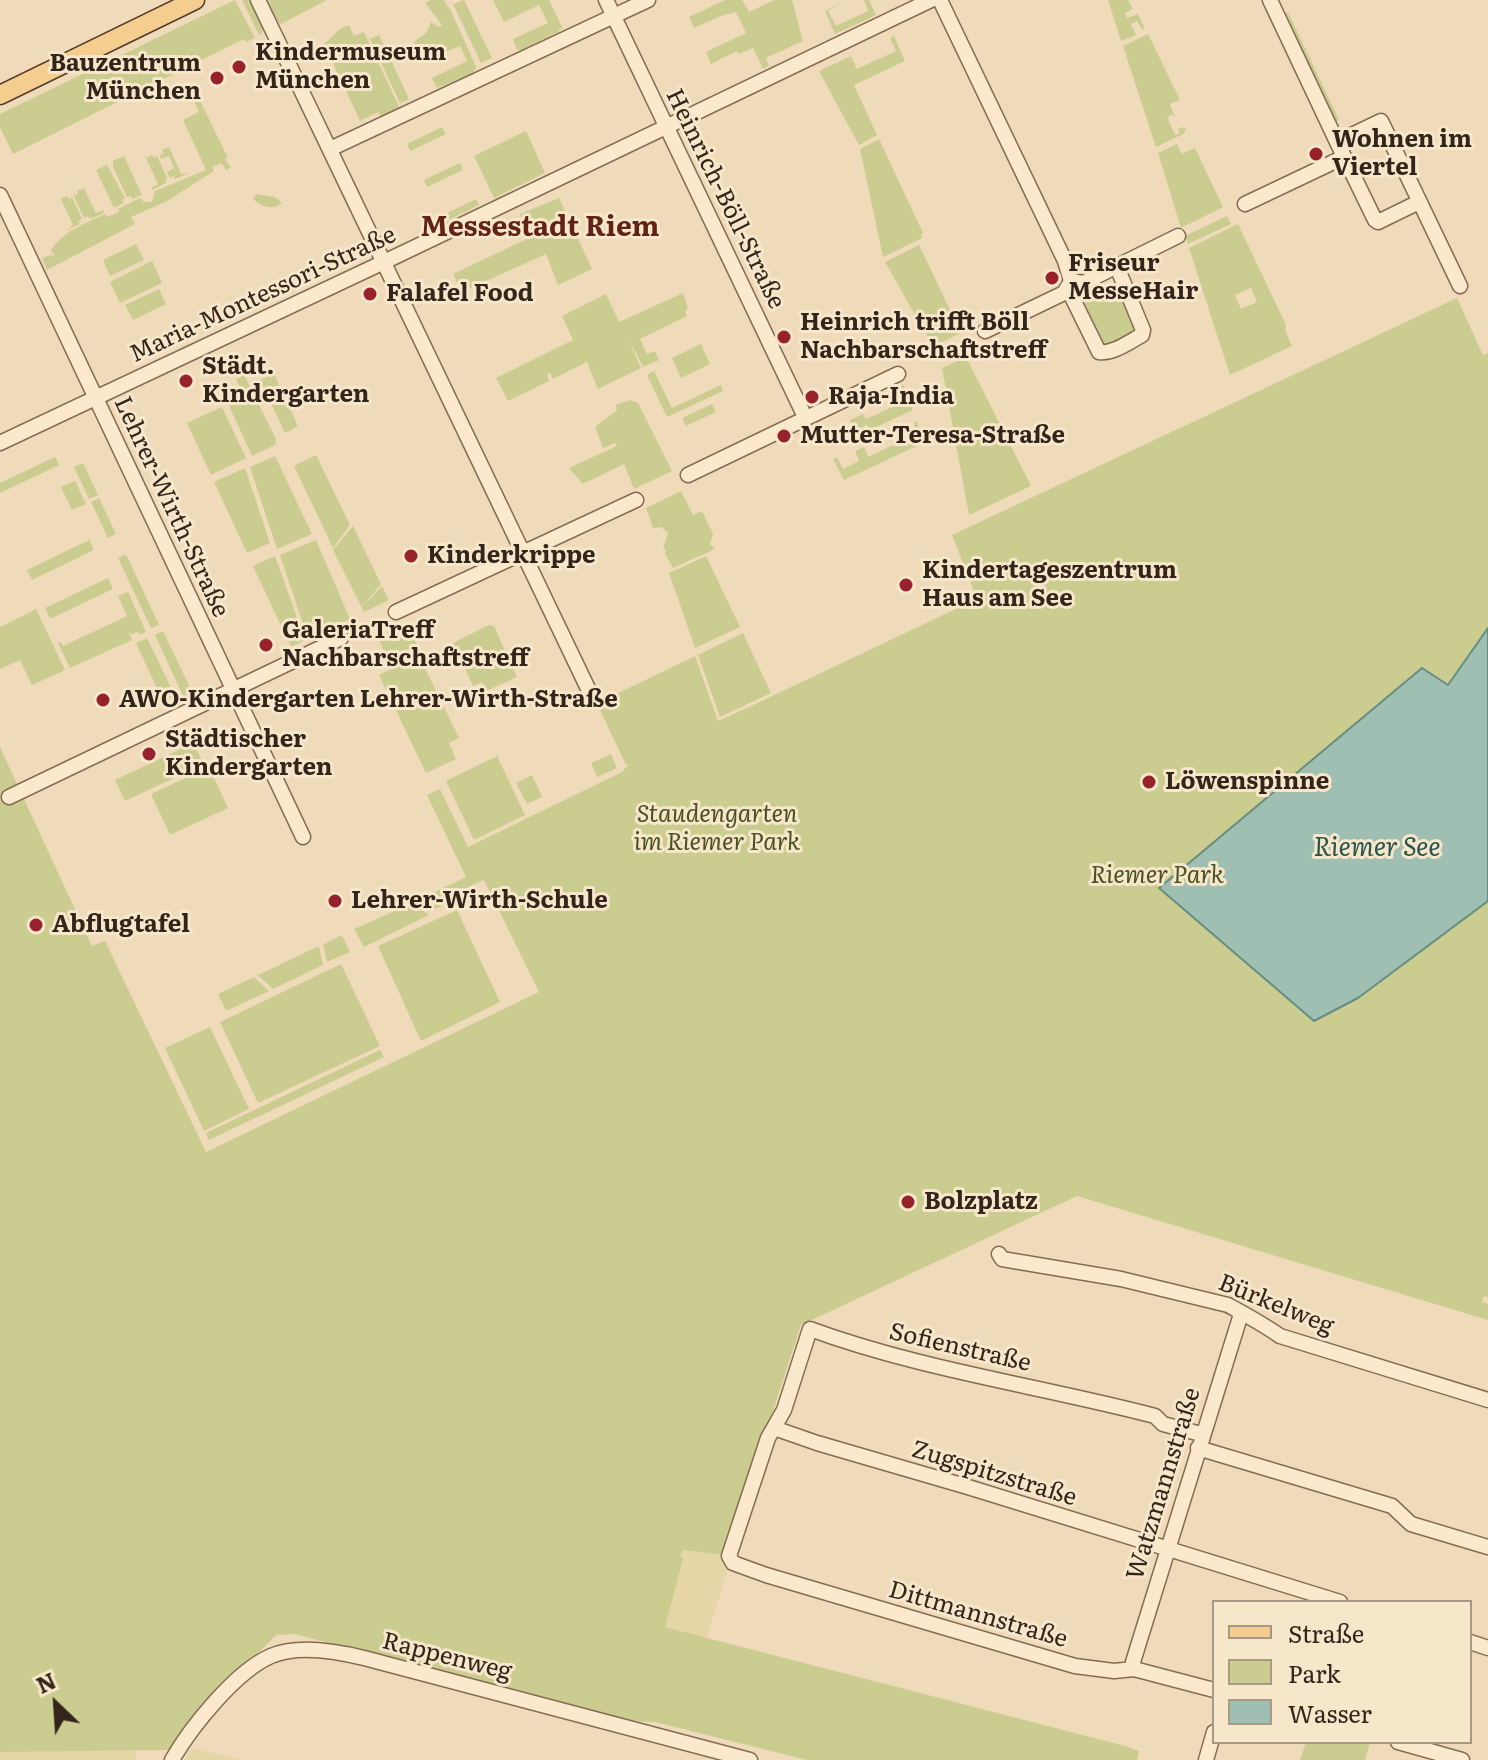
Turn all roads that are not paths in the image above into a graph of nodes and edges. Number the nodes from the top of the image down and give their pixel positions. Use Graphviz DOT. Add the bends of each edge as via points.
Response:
graph roads {
  1 [pos="195,0"];
  2 [pos="258,0"];
  3 [pos="606,0"];
  4 [pos="648,0"];
  5 [pos="931,0"];
  6 [pos="940,0"];
  7 [pos="1270,0"];
  8 [pos="614,17"];
  9 [pos="0,95"];
  10 [pos="666,127"];
  11 [pos="1337,142"];
  12 [pos="330,149"];
  13 [pos="1344,157"];
  14 [pos="0,195"];
  15 [pos="1419,202"];
  16 [pos="1245,204"];
  17 [pos="1178,236"];
  18 [pos="384,262"];
  19 [pos="1117,267"];
  20 [pos="1070,285"];
  21 [pos="1460,286"];
  22 [pos="985,331"];
  23 [pos="898,374"];
  24 [pos="96,398"];
  25 [pos="805,417"];
  26 [pos="0,443"];
  27 [pos="688,475"];
  28 [pos="636,500"];
  29 [pos="523,551"];
  30 [pos="396,612"];
  31 [pos="341,638"];
  32 [pos="234,690"];
  33 [pos="593,699"];
  34 [pos="9,797"];
  35 [pos="303,837"];
  36 [pos="999,1254"];
  37 [pos="1241,1314"];
  38 [pos="1488,1400"];
  39 [pos="774,1428"];
  40 [pos="1200,1441"];
  41 [pos="1488,1547"];
  42 [pos="1167,1548"];
  43 [pos="1334,1600"];
  44 [pos="1134,1669"];
  45 [pos="1212,1689"];
  46 [pos="1212,1739"];
  47 [pos="1405,1744"];
  48 [pos="172,1760"];
  49 [pos="750,1760"];
  50 [pos="1206,1760"];
  51 [pos="1462,1760"];
  1 -- 9 [label="main road"];
  2 -- 12 [label="street"];
  3 -- 8 [label="street, Heinrich-Böll-Straße"];
  4 -- 8 [label="street"];
  5 -- 10 [label="street, Maria-Montessori-Straße"];
  6 -- 20 [label="street" via="1065,261"];
  7 -- 11 [label="street"];
  8 -- 10 [label="street, Heinrich-Böll-Straße"];
  8 -- 12 [label="street"];
  10 -- 18 [label="street, Maria-Montessori-Straße"];
  10 -- 25 [label="street, Heinrich-Böll-Straße"];
  11 -- 13 [label="street"];
  11 -- 15 [label="street" via="1381,121"];
  12 -- 18 [label="street"];
  13 -- 15 [label="street" via="1378,222"];
  13 -- 16 [label="street"];
  14 -- 24 [label="street, Lehrer-Wirth-Straße"];
  15 -- 21 [label="street"];
  17 -- 19 [label="street"];
  18 -- 24 [label="street, Maria-Montessori-Straße"];
  18 -- 29 [label="street"];
  19 -- 20 [label="street"];
  19 -- 20 [label="street" via="1143,330 1106,353 1099,352"];
  20 -- 22 [label="street"];
  23 -- 25 [label="street"];
  24 -- 26 [label="street, Maria-Montessori-Straße"];
  24 -- 32 [label="street, Lehrer-Wirth-Straße"];
  25 -- 27 [label="street"];
  28 -- 29 [label="street"];
  29 -- 30 [label="street"];
  29 -- 33 [label="street"];
  31 -- 32 [label="street"];
  32 -- 34 [label="street"];
  32 -- 35 [label="street, Lehrer-Wirth-Straße"];
  36 -- 37 [label="street, Bürkelweg" via="1002,1259 1176,1292 1228,1305"];
  37 -- 38 [label="street, Bürkelweg" via="1280,1336"];
  37 -- 40 [label="street, Watzmannstraße"];
  39 -- 40 [label="street, Sofienstraße" via="810,1329 921,1364 1155,1416"];
  39 -- 42 [label="street, Zugspitzstraße"];
  39 -- 44 [label="street, Dittmannstraße" via="729,1556 733,1563 1075,1666"];
  40 -- 41 [label="street, Sofienstraße" via="1392,1506 1411,1524"];
  40 -- 42 [label="street, Watzmannstraße"];
  42 -- 43 [label="street, Zugspitzstraße"];
  42 -- 44 [label="street, Watzmannstraße"];
  44 -- 45 [label="street, Dittmannstraße"];
  46 -- 50 [label="street"];
  47 -- 51 [label="street"];
  48 -- 49 [label="street, Rappenweg" via="208,1710 253,1666 273,1655 307,1651 348,1654"];
}
